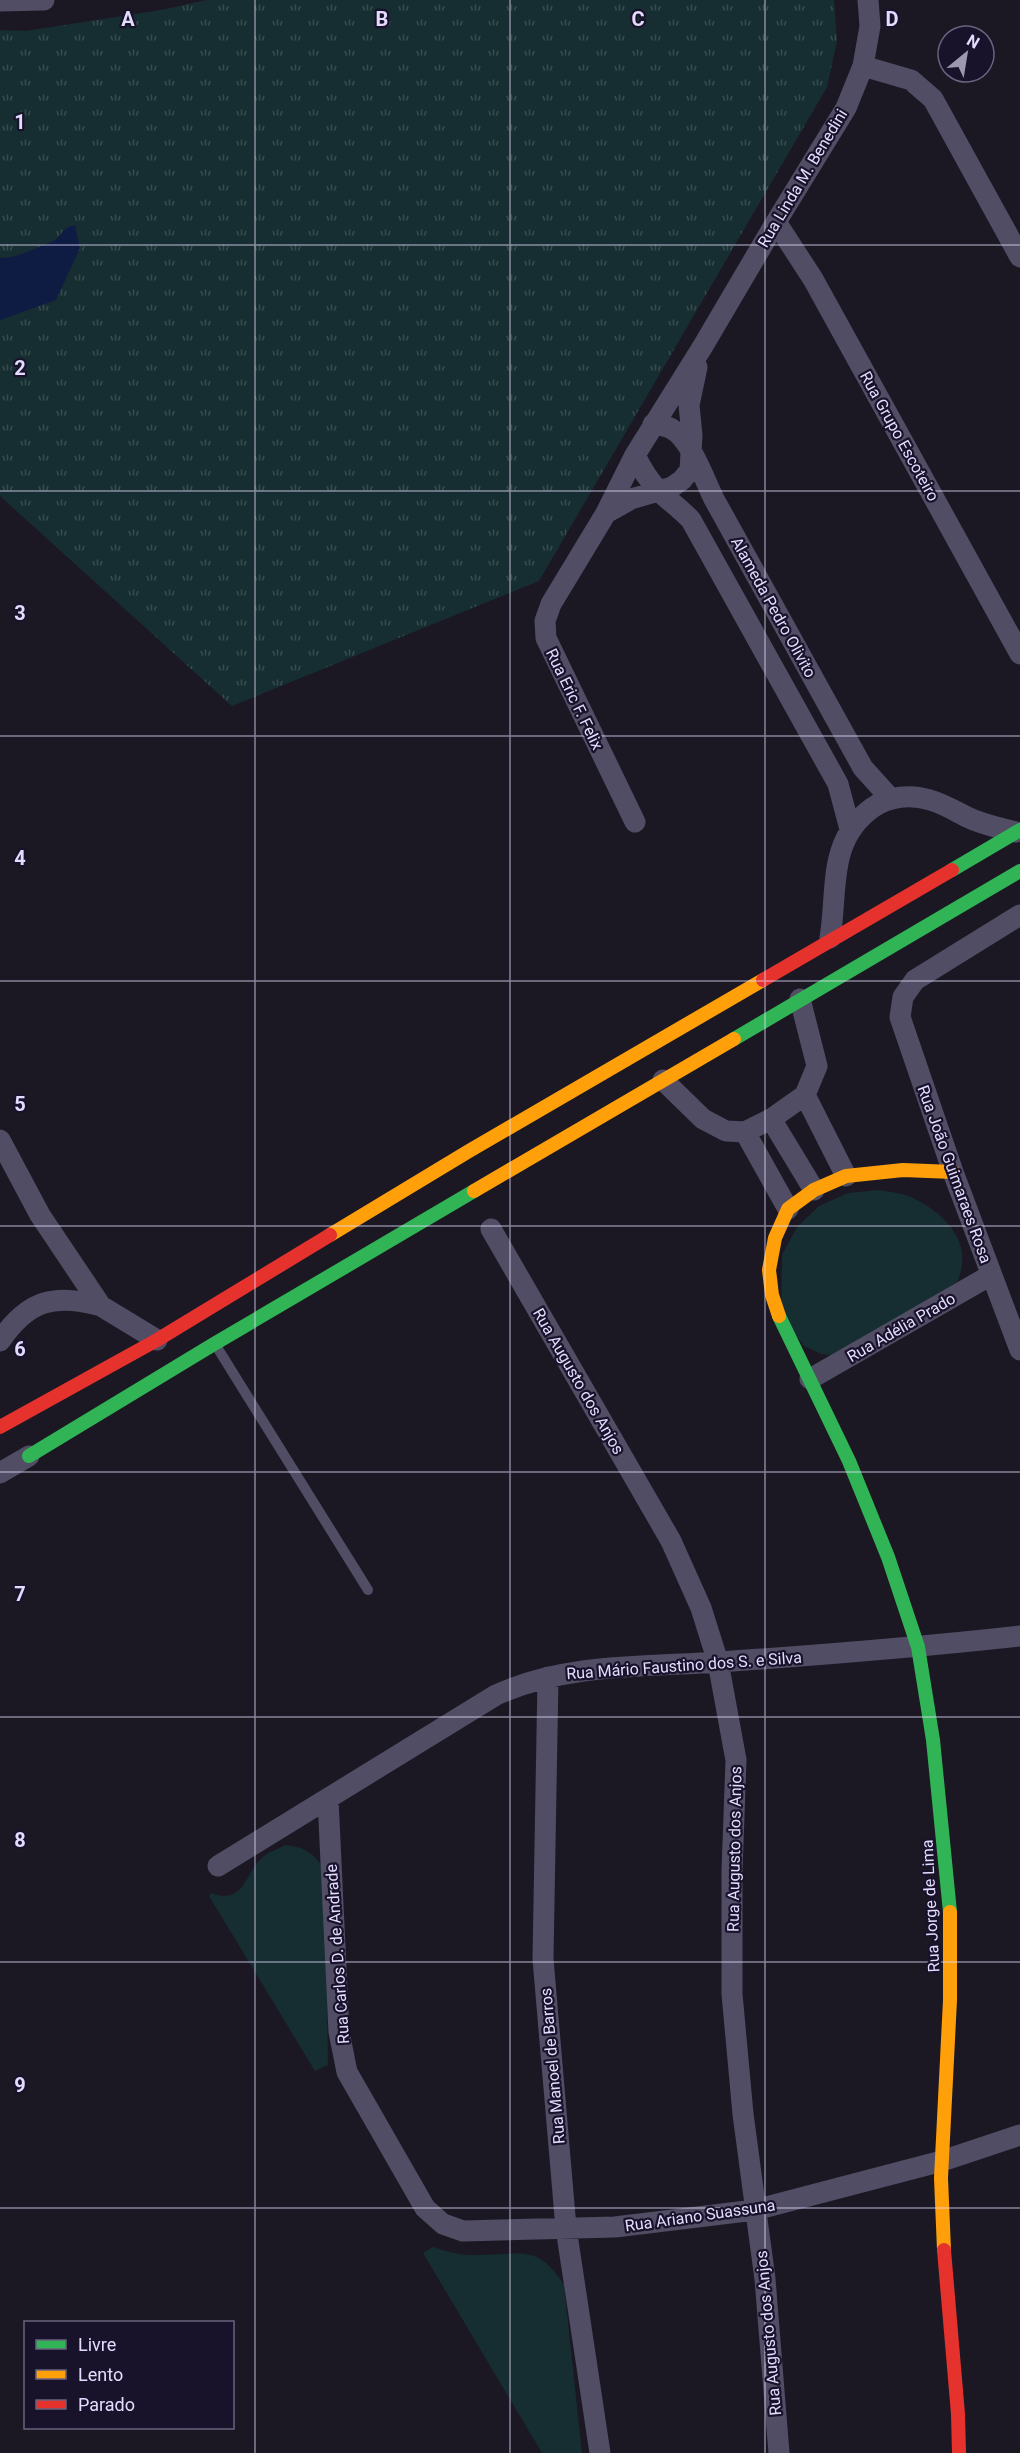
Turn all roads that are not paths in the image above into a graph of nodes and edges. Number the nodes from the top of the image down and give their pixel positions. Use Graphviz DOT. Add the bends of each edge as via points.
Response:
graph roads {
  1 [pos="44,0"];
  2 [pos="868,0"];
  3 [pos="0,1"];
  4 [pos="863,66"];
  5 [pos="776,222"];
  6 [pos="1020,257"];
  7 [pos="703,346"];
  8 [pos="653,424"];
  9 [pos="692,453"];
  10 [pos="635,455"];
  11 [pos="659,491"];
  12 [pos="606,513"];
  13 [pos="1020,654"];
  14 [pos="891,799"];
  15 [pos="635,822"];
  16 [pos="850,829"];
  17 [pos="1018,831"];
  18 [pos="1020,871"];
  19 [pos="1020,915"];
  20 [pos="830,938"];
  21 [pos="800,999"];
  22 [pos="663,1080"];
  23 [pos="805,1095"];
  24 [pos="771,1119"];
  25 [pos="745,1132"];
  26 [pos="0,1140"];
  27 [pos="469,1151"];
  28 [pos="953,1172"];
  29 [pos="846,1176"];
  30 [pos="488,1183"];
  31 [pos="814,1190"];
  32 [pos="788,1209"];
  33 [pos="491,1229"];
  34 [pos="991,1275"];
  35 [pos="101,1306"];
  36 [pos="157,1340"];
  37 [pos="0,1341"];
  38 [pos="214,1344"];
  39 [pos="1020,1350"];
  40 [pos="810,1379"];
  41 [pos="40,1405"];
  42 [pos="0,1427"];
  43 [pos="17,1441"];
  44 [pos="0,1473"];
  45 [pos="368,1590"];
  46 [pos="1020,1636"];
  47 [pos="918,1647"];
  48 [pos="718,1662"];
  49 [pos="548,1677"];
  50 [pos="328,1799"];
  51 [pos="218,1866"];
  52 [pos="1020,2135"];
  53 [pos="942,2161"];
  54 [pos="755,2210"];
  55 [pos="443,2224"];
  56 [pos="566,2228"];
  57 [pos="600,2453"];
  58 [pos="779,2453"];
  59 [pos="959,2453"];
  1 -- 3 [label="street"];
  2 -- 4 [label="street, Rua Linda M. Benedini" via="870,26"];
  4 -- 5 [label="street, Rua Linda M. Benedini" via="846,108"];
  4 -- 6 [label="street" via="911,80 933,99"];
  5 -- 7 [label="street, Rua Linda M. Benedini"];
  5 -- 13 [label="street, Rua Grupo Escoteiro" via="813,279"];
  7 -- 8 [label="street, Rua Linda M. Benedini"];
  7 -- 9 [label="street, Rua Linda M. Benedini" via="689,405"];
  8 -- 9 [label="street, Alameda Pedro Olivito" via="680,435"];
  8 -- 10 [label="street, Rua Linda M. Benedini"];
  9 -- 11 [label="street, Rua Linda M. Benedini" via="690,470 682,480"];
  9 -- 14 [label="street, Alameda Pedro Olivito" via="863,768"];
  10 -- 11 [label="street, Alameda Pedro Olivito"];
  10 -- 12 [label="street, Rua Linda M. Benedini"];
  11 -- 12 [label="street, Rua Linda M. Benedini" via="631,499"];
  11 -- 16 [label="street, Alameda Pedro Olivito" via="678,506 697,530 838,784"];
  12 -- 15 [label="street, Rua Eric F. Felix" via="551,604 545,621 546,638"];
  14 -- 16 [label="street" via="871,809"];
  14 -- 17 [label="street" via="928,799 987,825"];
  16 -- 20 [label="street" via="837,866"];
  17 -- 20 [label="street"];
  18 -- 21 [label="street"];
  19 -- 28 [label="street, Rua João Guimaraes Rosa" via="915,980 903,997 900,1017"];
  20 -- 27 [label="street"];
  21 -- 22 [label="street"];
  21 -- 23 [label="street" via="817,1066"];
  22 -- 25 [label="street" via="704,1119 726,1131"];
  22 -- 30 [label="street"];
  23 -- 24 [label="street"];
  23 -- 29 [label="street"];
  24 -- 25 [label="street"];
  24 -- 31 [label="street"];
  25 -- 32 [label="street"];
  26 -- 35 [label="street" via="40,1215"];
  27 -- 30 [label="street"];
  27 -- 36 [label="street"];
  28 -- 29 [label="street" via="903,1170"];
  28 -- 34 [label="street, Rua João Guimaraes Rosa"];
  29 -- 31 [label="street"];
  30 -- 38 [label="street"];
  31 -- 32 [label="street"];
  32 -- 40 [label="street, Rua Jorge de Lima" via="775,1238 769,1270 772,1294 782,1324"];
  33 -- 48 [label="street, Rua Augusto dos Anjos" via="671,1541 701,1608"];
  34 -- 39 [label="street, Rua João Guimaraes Rosa"];
  34 -- 40 [label="street, Rua Adélia Prado"];
  35 -- 36 [label="street"];
  35 -- 37 [label="street" via="76,1299 39,1304 22,1315"];
  36 -- 41 [label="street"];
  38 -- 43 [label="street"];
  38 -- 45 [label="lane"];
  40 -- 47 [label="street, Rua Jorge de Lima" via="884,1546"];
  41 -- 42 [label="street"];
  41 -- 43 [label="street"];
  43 -- 44 [label="street"];
  46 -- 47 [label="street, Rua Mário Faustino dos S. e Silva"];
  47 -- 48 [label="street, Rua Mário Faustino dos S. e Silva"];
  47 -- 53 [label="street, Rua Jorge de Lima" via="933,1740 950,1906 951,2000"];
  48 -- 49 [label="street, Rua Mário Faustino dos S. e Silva" via="579,1671"];
  48 -- 54 [label="street, Rua Augusto dos Anjos" via="736,1760 732,1994"];
  49 -- 50 [label="street, Rua Mário Faustino dos S. e Silva" via="496,1695"];
  49 -- 56 [label="street, Rua Manoel de Barros" via="543,1959"];
  50 -- 51 [label="street, Rua Mário Faustino dos S. e Silva"];
  50 -- 55 [label="street, Rua Carlos D. de Andrade" via="339,2032 347,2072 425,2208"];
  52 -- 53 [label="street, Rua Ariano Suassuna"];
  53 -- 54 [label="street, Rua Ariano Suassuna"];
  53 -- 59 [label="street, Rua Jorge de Lima" via="945,2277"];
  54 -- 56 [label="street, Rua Ariano Suassuna" via="615,2227"];
  54 -- 58 [label="street, Rua Augusto dos Anjos" via="765,2279"];
  55 -- 56 [label="street, Rua Ariano Suassuna" via="462,2231"];
  56 -- 57 [label="street, Rua Manoel de Barros"];
}
